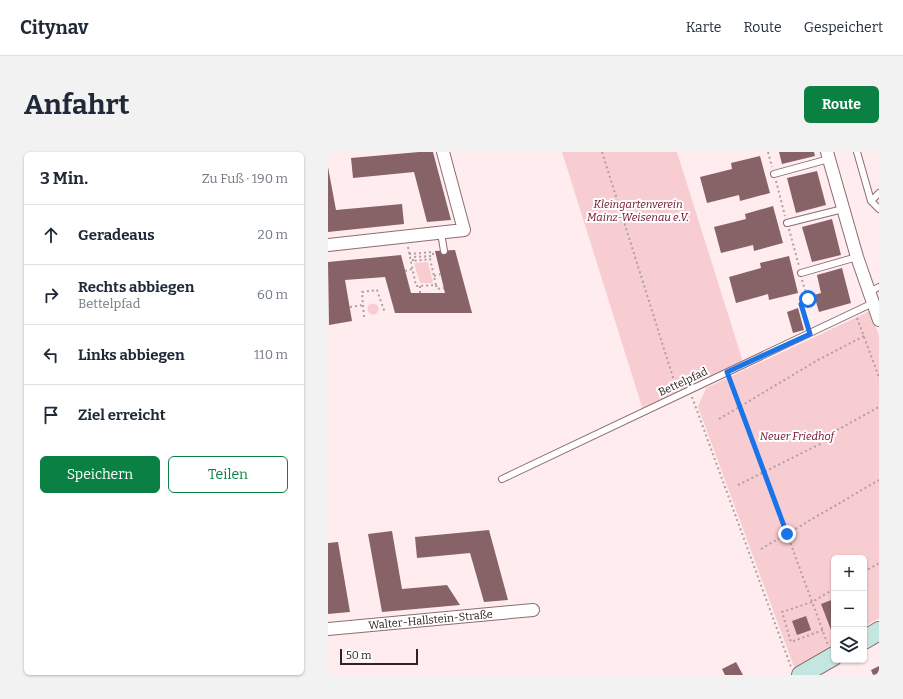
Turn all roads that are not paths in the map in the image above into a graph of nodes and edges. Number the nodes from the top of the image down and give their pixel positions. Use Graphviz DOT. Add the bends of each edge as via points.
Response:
graph roads {
  1 [pos="443,152"];
  2 [pos="857,152"];
  3 [pos="828,156"];
  4 [pos="774,174"];
  5 [pos="879,192"];
  6 [pos="871,201"];
  7 [pos="843,209"];
  8 [pos="879,209"];
  9 [pos="787,223"];
  10 [pos="441,233"];
  11 [pos="328,245"];
  12 [pos="444,250"];
  13 [pos="857,257"];
  14 [pos="800,273"];
  15 [pos="874,294"];
  16 [pos="879,320"];
  17 [pos="502,479"];
  18 [pos="533,610"];
  19 [pos="328,629"];
  20 [pos="879,631"];
  21 [pos="867,638"];
  22 [pos="831,654"];
  23 [pos="796,672"];
  1 -- 10 [label="street" via="464,230"];
  2 -- 6 [label="lane"];
  3 -- 4 [label="lane"];
  3 -- 7 [label="street"];
  5 -- 6 [label="lane"];
  6 -- 8 [label="lane"];
  7 -- 9 [label="lane"];
  7 -- 13 [label="street"];
  10 -- 11 [label="street"];
  10 -- 12 [label="lane"];
  13 -- 14 [label="lane"];
  13 -- 15 [label="street"];
  15 -- 16 [label="street"];
  15 -- 17 [label="lane, Bettelpfad" via="855,312"];
  18 -- 19 [label="street, Walter-Hallstein-Straße"];
  20 -- 21 [label="street"];
  22 -- 23 [label="street"];
}
